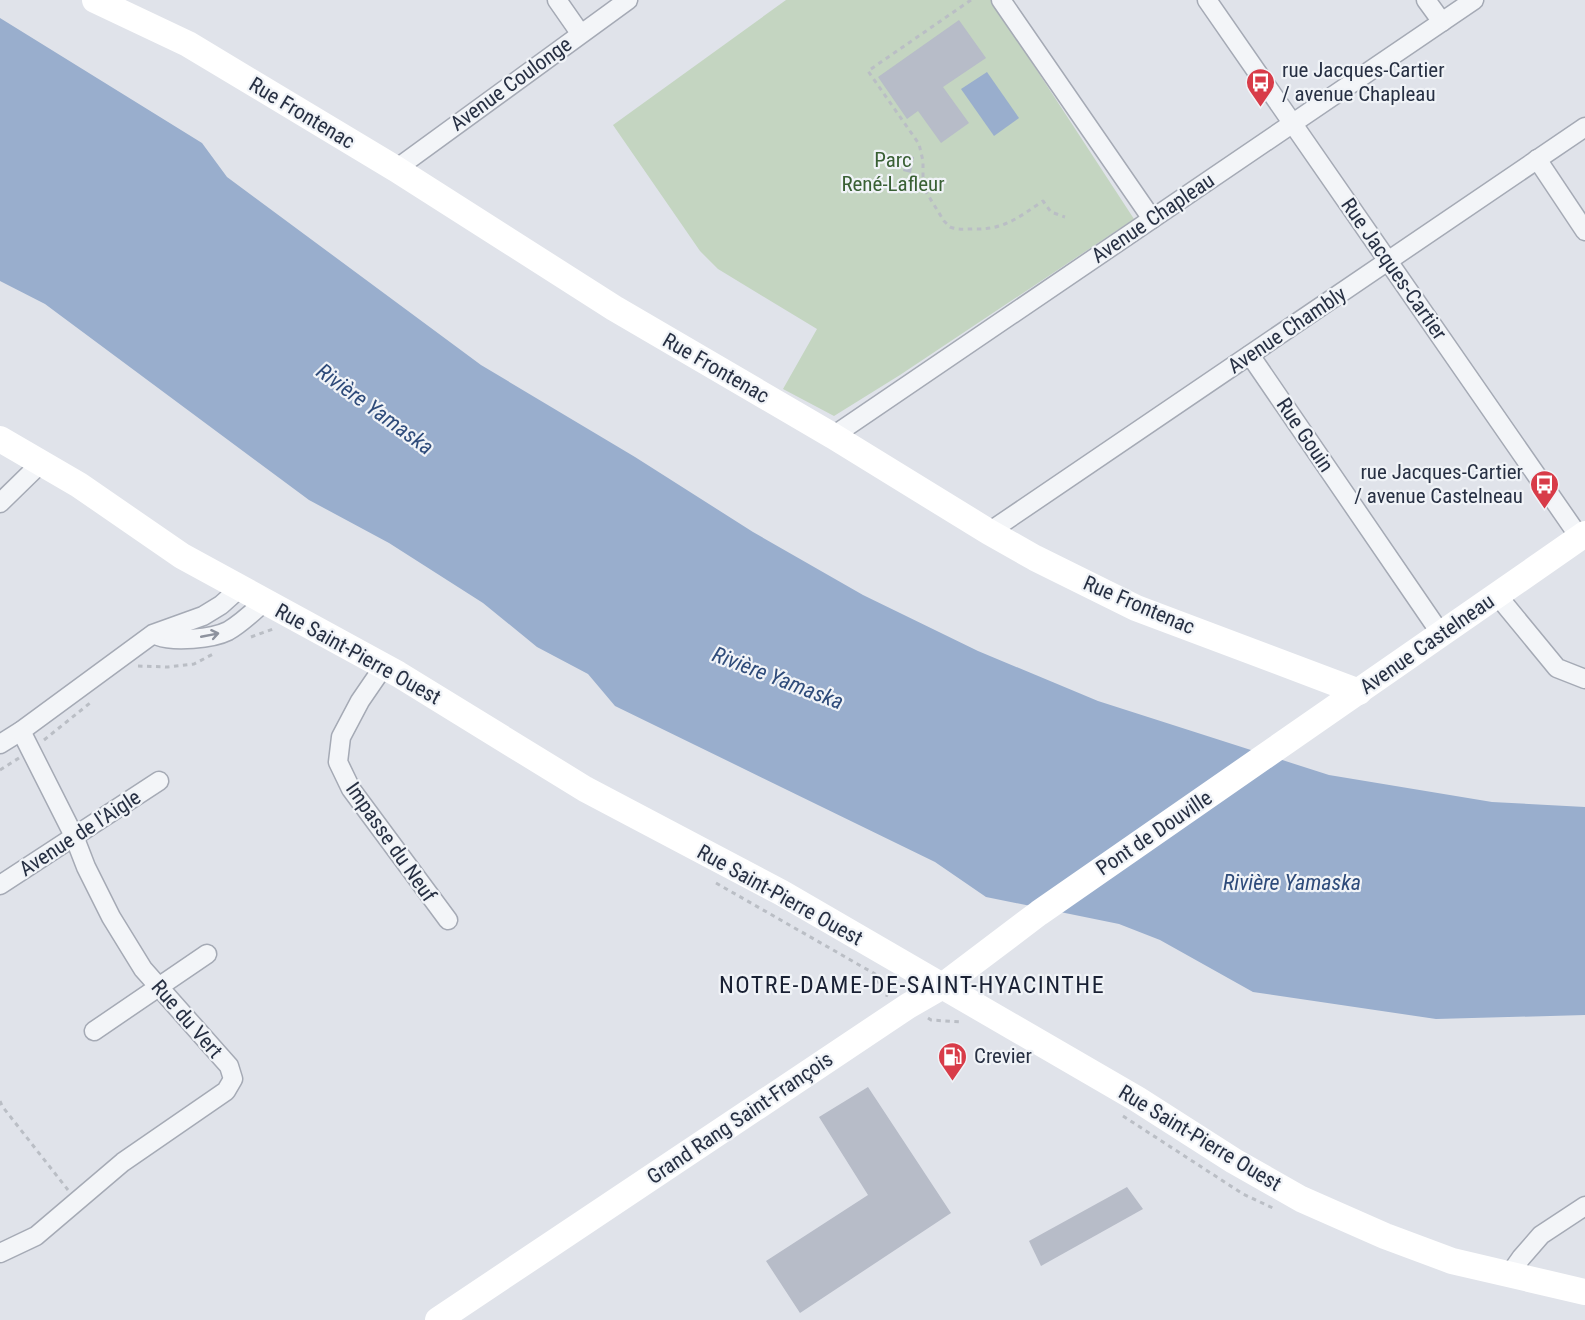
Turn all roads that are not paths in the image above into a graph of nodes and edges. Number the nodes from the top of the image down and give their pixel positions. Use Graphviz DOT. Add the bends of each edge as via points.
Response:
graph roads {
  1 [pos="95,0"];
  2 [pos="557,0"];
  3 [pos="628,0"];
  4 [pos="1001,0"];
  5 [pos="1207,0"];
  6 [pos="1426,0"];
  7 [pos="1474,0"];
  8 [pos="1442,22"];
  9 [pos="580,33"];
  10 [pos="1293,123"];
  11 [pos="1585,127"];
  12 [pos="1537,159"];
  13 [pos="396,169"];
  14 [pos="1152,219"];
  15 [pos="1585,231"];
  16 [pos="1388,261"];
  17 [pos="1250,355"];
  18 [pos="833,436"];
  19 [pos="0,439"];
  20 [pos="41,463"];
  21 [pos="0,502"];
  22 [pos="989,532"];
  23 [pos="1582,536"];
  24 [pos="240,588"];
  25 [pos="1497,595"];
  26 [pos="265,601"];
  27 [pos="153,634"];
  28 [pos="1441,634"];
  29 [pos="384,666"];
  30 [pos="1585,679"];
  31 [pos="1359,692"];
  32 [pos="21,731"];
  33 [pos="0,744"];
  34 [pos="1270,754"];
  35 [pos="159,781"];
  36 [pos="74,836"];
  37 [pos="0,885"];
  38 [pos="1039,913"];
  39 [pos="448,920"];
  40 [pos="207,954"];
  41 [pos="159,987"];
  42 [pos="941,987"];
  43 [pos="94,1031"];
  44 [pos="1585,1206"];
  45 [pos="0,1253"];
  46 [pos="1509,1275"];
  47 [pos="1585,1292"];
  48 [pos="438,1320"];
  1 -- 13 [label="main road, Rue Frontenac" via="188,44"];
  2 -- 9 [label="street"];
  3 -- 9 [label="street, Avenue Coulonge"];
  4 -- 14 [label="street"];
  5 -- 10 [label="street, Rue Jacques-Cartier"];
  6 -- 8 [label="street"];
  7 -- 8 [label="street, Avenue Chapleau"];
  8 -- 10 [label="street, Avenue Chapleau"];
  9 -- 13 [label="street, Avenue Coulonge"];
  10 -- 14 [label="street, Avenue Chapleau"];
  10 -- 16 [label="street, Rue Jacques-Cartier"];
  11 -- 12 [label="street, Avenue Chambly"];
  12 -- 15 [label="street"];
  12 -- 16 [label="street, Avenue Chambly"];
  13 -- 18 [label="main road, Rue Frontenac" via="614,308"];
  14 -- 18 [label="street, Avenue Chapleau"];
  16 -- 17 [label="street, Avenue Chambly"];
  16 -- 23 [label="street, Rue Jacques-Cartier"];
  17 -- 22 [label="street, Avenue Chambly"];
  17 -- 28 [label="street, Rue Gouin"];
  18 -- 22 [label="main road, Rue Frontenac"];
  19 -- 20 [label="main road, Rue Saint-Pierre Ouest"];
  20 -- 21 [label="street"];
  20 -- 24 [label="main road, Rue Saint-Pierre Ouest" via="182,556"];
  22 -- 31 [label="main road, Rue Frontenac" via="1136,608"];
  23 -- 25 [label="main road, Avenue Castelneau"];
  24 -- 26 [label="main road, Rue Saint-Pierre Ouest"];
  24 -- 27 [label="street" via="203,616"];
  25 -- 28 [label="main road, Avenue Castelneau"];
  25 -- 30 [label="street" via="1557,668"];
  27 -- 26 [label="street, one-way" via="168,640 225,632"];
  26 -- 29 [label="main road, Rue Saint-Pierre Ouest"];
  27 -- 32 [label="street"];
  28 -- 31 [label="main road, Avenue Castelneau"];
  29 -- 39 [label="street, Impasse du Neuf" via="340,737 338,762 351,789"];
  29 -- 42 [label="main road, Rue Saint-Pierre Ouest" via="585,789 782,893"];
  31 -- 34 [label="main road, Avenue Castelneau"];
  32 -- 33 [label="street"];
  32 -- 36 [label="street, Rue du Vert"];
  34 -- 38 [label="main road, Pont de Douville"];
  35 -- 36 [label="street, Avenue de l'Aigle"];
  36 -- 37 [label="street, Avenue de l'Aigle"];
  36 -- 41 [label="street, Rue du Vert" via="111,916"];
  38 -- 42 [label="main road, Grand Rang Saint-François"];
  40 -- 41 [label="street"];
  41 -- 43 [label="street"];
  41 -- 45 [label="street, Rue du Vert" via="229,1066 233,1079 226,1090 123,1162 36,1236"];
  42 -- 46 [label="main road, Rue Saint-Pierre Ouest" via="1301,1199 1452,1261"];
  42 -- 48 [label="main road, Grand Rang Saint-François"];
  44 -- 46 [label="street" via="1541,1235"];
  46 -- 47 [label="main road, Rue Saint-Pierre Ouest"];
}
